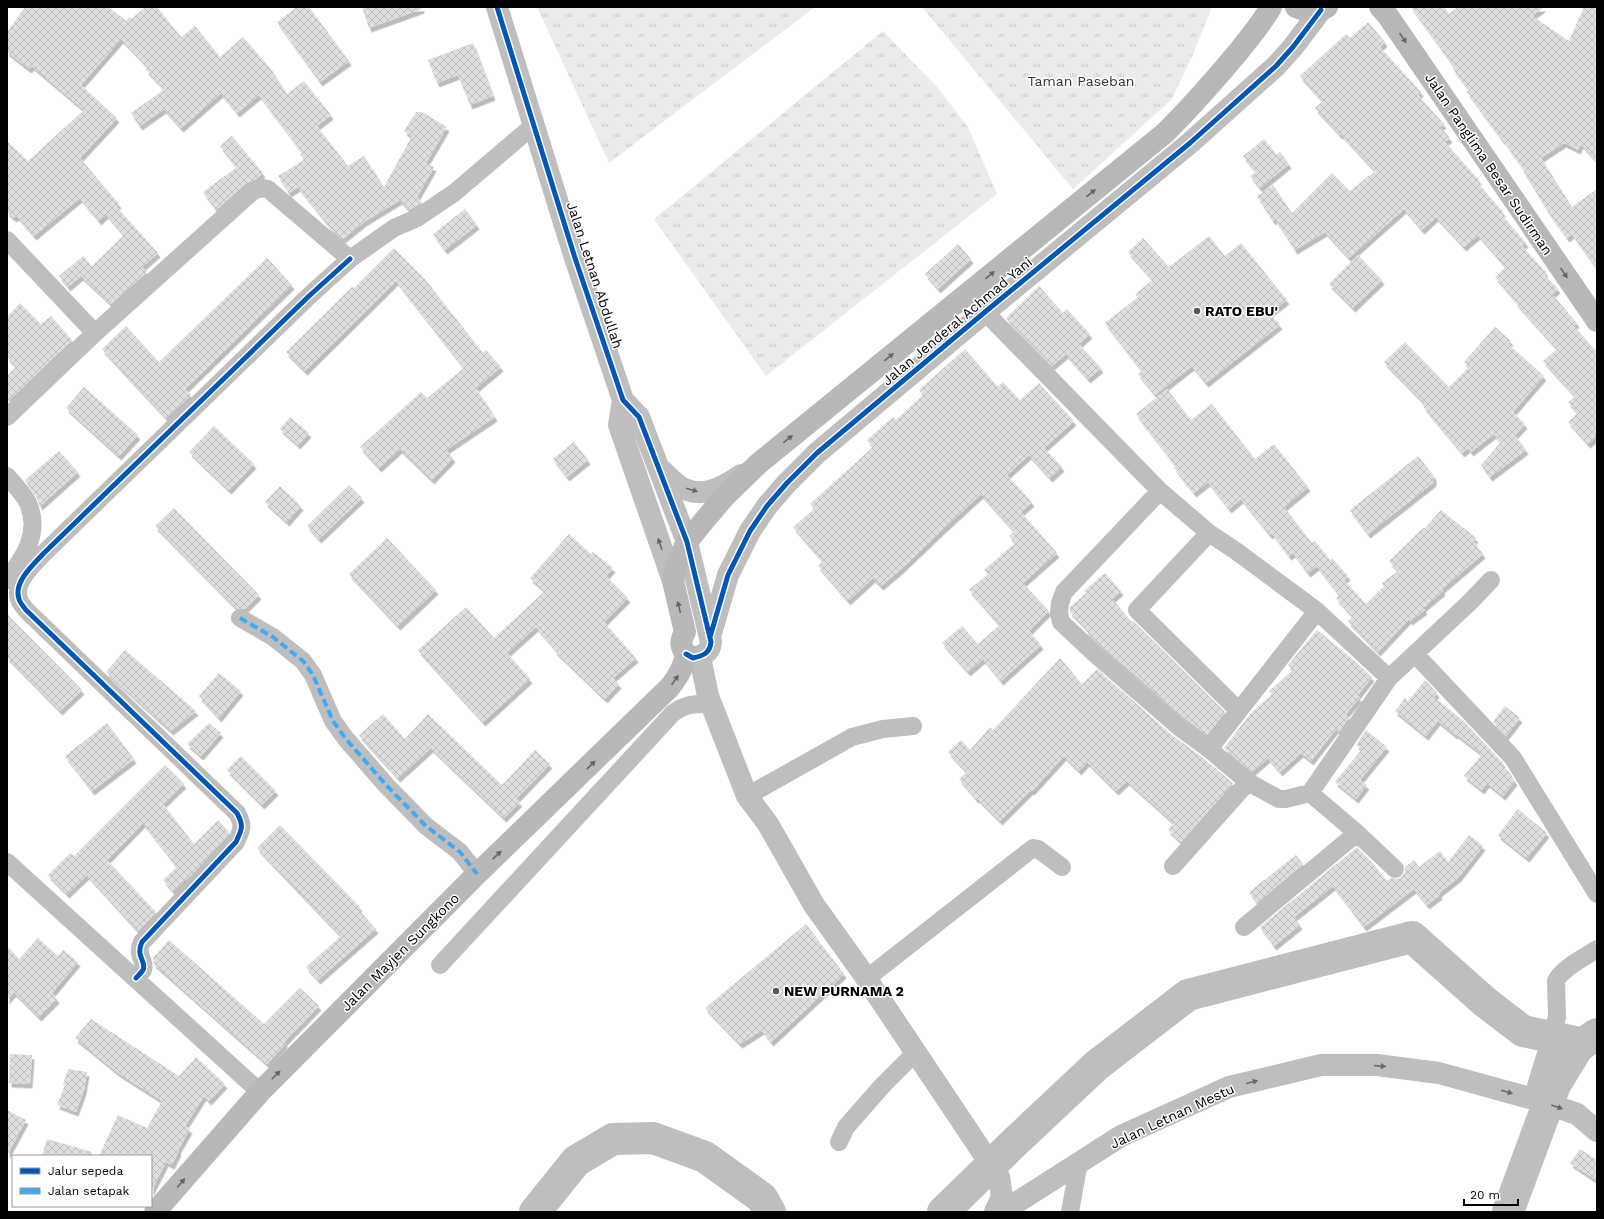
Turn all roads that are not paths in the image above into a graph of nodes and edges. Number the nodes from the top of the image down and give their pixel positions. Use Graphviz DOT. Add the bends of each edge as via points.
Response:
graph roads {
  1 [pos="497,7"];
  2 [pos="1271,7"];
  3 [pos="1296,7"];
  4 [pos="1380,7"];
  5 [pos="1324,9"];
  6 [pos="534,125"];
  7 [pos="7,240"];
  8 [pos="350,259"];
  9 [pos="985,312"];
  10 [pos="1597,321"];
  11 [pos="95,333"];
  12 [pos="623,400"];
  13 [pos="7,417"];
  14 [pos="758,464"];
  15 [pos="660,469"];
  16 [pos="7,476"];
  17 [pos="1160,491"];
  18 [pos="1209,533"];
  19 [pos="687,542"];
  20 [pos="7,580"];
  21 [pos="1491,580"];
  22 [pos="673,581"];
  23 [pos="1317,611"];
  24 [pos="240,618"];
  25 [pos="684,632"];
  26 [pos="710,637"];
  27 [pos="1415,654"];
  28 [pos="693,655"];
  29 [pos="1389,678"];
  30 [pos="712,704"];
  31 [pos="1239,711"];
  32 [pos="913,726"];
  33 [pos="1209,749"];
  34 [pos="1248,782"];
  35 [pos="1310,793"];
  36 [pos="747,796"];
  37 [pos="1357,833"];
  38 [pos="7,862"];
  39 [pos="1173,866"];
  40 [pos="1062,867"];
  41 [pos="1395,869"];
  42 [pos="477,874"];
  43 [pos="1597,894"];
  44 [pos="1244,927"];
  45 [pos="1597,949"];
  46 [pos="440,965"];
  47 [pos="136,978"];
  48 [pos="866,979"];
  49 [pos="916,1052"];
  50 [pos="260,1092"];
  51 [pos="1534,1100"];
  52 [pos="1597,1131"];
  53 [pos="839,1142"];
  54 [pos="1079,1162"];
  55 [pos="998,1175"];
  56 [pos="1030,1193"];
  57 [pos="155,1212"];
  58 [pos="995,1212"];
  59 [pos="1002,1212"];
  60 [pos="1070,1212"];
  1 -- 6 [label="street, Jalan Letnan Abdullah"];
  14 -- 2 [label="main road, Jalan Jenderal Achmad Yani, one-way" via="1165,133 1224,69"];
  3 -- 5 [label="main road" via="1308,11"];
  4 -- 10 [label="main road, Jalan Panglima Besar Sudirman, one-way"];
  5 -- 9 [label="street, Jalan Jenderal Achmad Yani" via="1276,66 1190,143"];
  6 -- 8 [label="street" via="454,193 417,218 394,228"];
  6 -- 12 [label="street, Jalan Letnan Abdullah"];
  7 -- 11 [label="street"];
  8 -- 11 [label="street" via="268,189 260,188"];
  8 -- 47 [label="street" via="44,553 26,573 19,586 18,599 26,610 237,813 242,823 236,842 142,942 140,956 144,965"];
  9 -- 17 [label="street"];
  9 -- 26 [label="street, Jalan Jenderal Achmad Yani" via="817,453 767,506 750,531 728,576"];
  11 -- 13 [label="street"];
  12 -- 15 [label="street, Jalan Letnan Abdullah" via="639,417"];
  22 -- 12 [label="street, Jalan Letnan Abdullah, one-way" via="619,425"];
  15 -- 14 [label="street, one-way" via="680,486 701,493 715,491 729,484"];
  14 -- 19 [label="main road, Jalan Jenderal Achmad Yani" via="725,496"];
  15 -- 19 [label="street, Jalan Letnan Abdullah"];
  16 -- 20 [label="street" via="28,503 33,520 32,535 26,553"];
  17 -- 18 [label="street"];
  17 -- 33 [label="street" via="1064,592 1060,603 1060,619 1095,654 1179,727"];
  18 -- 23 [label="street"];
  18 -- 31 [label="street" via="1137,610"];
  19 -- 22 [label="main road, Jalan Jenderal Achmad Yani" via="678,561"];
  19 -- 26 [label="street, Jalan Letnan Abdullah"];
  21 -- 27 [label="street"];
  25 -- 22 [label="main road, one-way"];
  23 -- 29 [label="street"];
  23 -- 31 [label="street"];
  24 -- 42 [label="street" via="273,637 304,661 313,675 333,721 346,739 386,785 426,826 460,852"];
  25 -- 26 [label="street" via="700,628"];
  25 -- 28 [label="main road" via="681,647"];
  26 -- 28 [label="street" via="709,651"];
  27 -- 29 [label="street"];
  27 -- 43 [label="street" via="1513,758"];
  28 -- 30 [label="street"];
  42 -- 28 [label="main road, Jalan Mayjen Sungkono, one-way" via="656,702"];
  29 -- 35 [label="street"];
  30 -- 36 [label="street"];
  30 -- 46 [label="street" via="691,704 673,713"];
  31 -- 33 [label="street"];
  32 -- 36 [label="street" via="852,737"];
  33 -- 34 [label="street"];
  34 -- 35 [label="street" via="1280,799"];
  34 -- 39 [label="street"];
  35 -- 37 [label="street"];
  36 -- 48 [label="street" via="768,824 814,905"];
  37 -- 41 [label="street"];
  37 -- 44 [label="street"];
  38 -- 47 [label="street"];
  40 -- 48 [label="street" via="1033,848"];
  50 -- 42 [label="main road, Jalan Mayjen Sungkono, one-way"];
  45 -- 51 [label="street" via="1568,968 1556,981 1557,1017"];
  47 -- 50 [label="street"];
  48 -- 49 [label="street"];
  49 -- 53 [label="street" via="846,1127"];
  49 -- 55 [label="street"];
  57 -- 50 [label="main road, Jalan Mayjen Sungkono, one-way"];
  51 -- 52 [label="street, Jalan Letnan Mestu, one-way" via="1577,1114"];
  54 -- 51 [label="street, Jalan Letnan Mestu, one-way" via="1121,1136 1229,1088 1321,1065 1377,1066 1439,1073"];
  54 -- 56 [label="street, Jalan Letnan Mestu"];
  54 -- 60 [label="street"];
  55 -- 56 [label="street"];
  55 -- 58 [label="street" via="1002,1197"];
  56 -- 59 [label="street, Jalan Letnan Mestu"];
}
